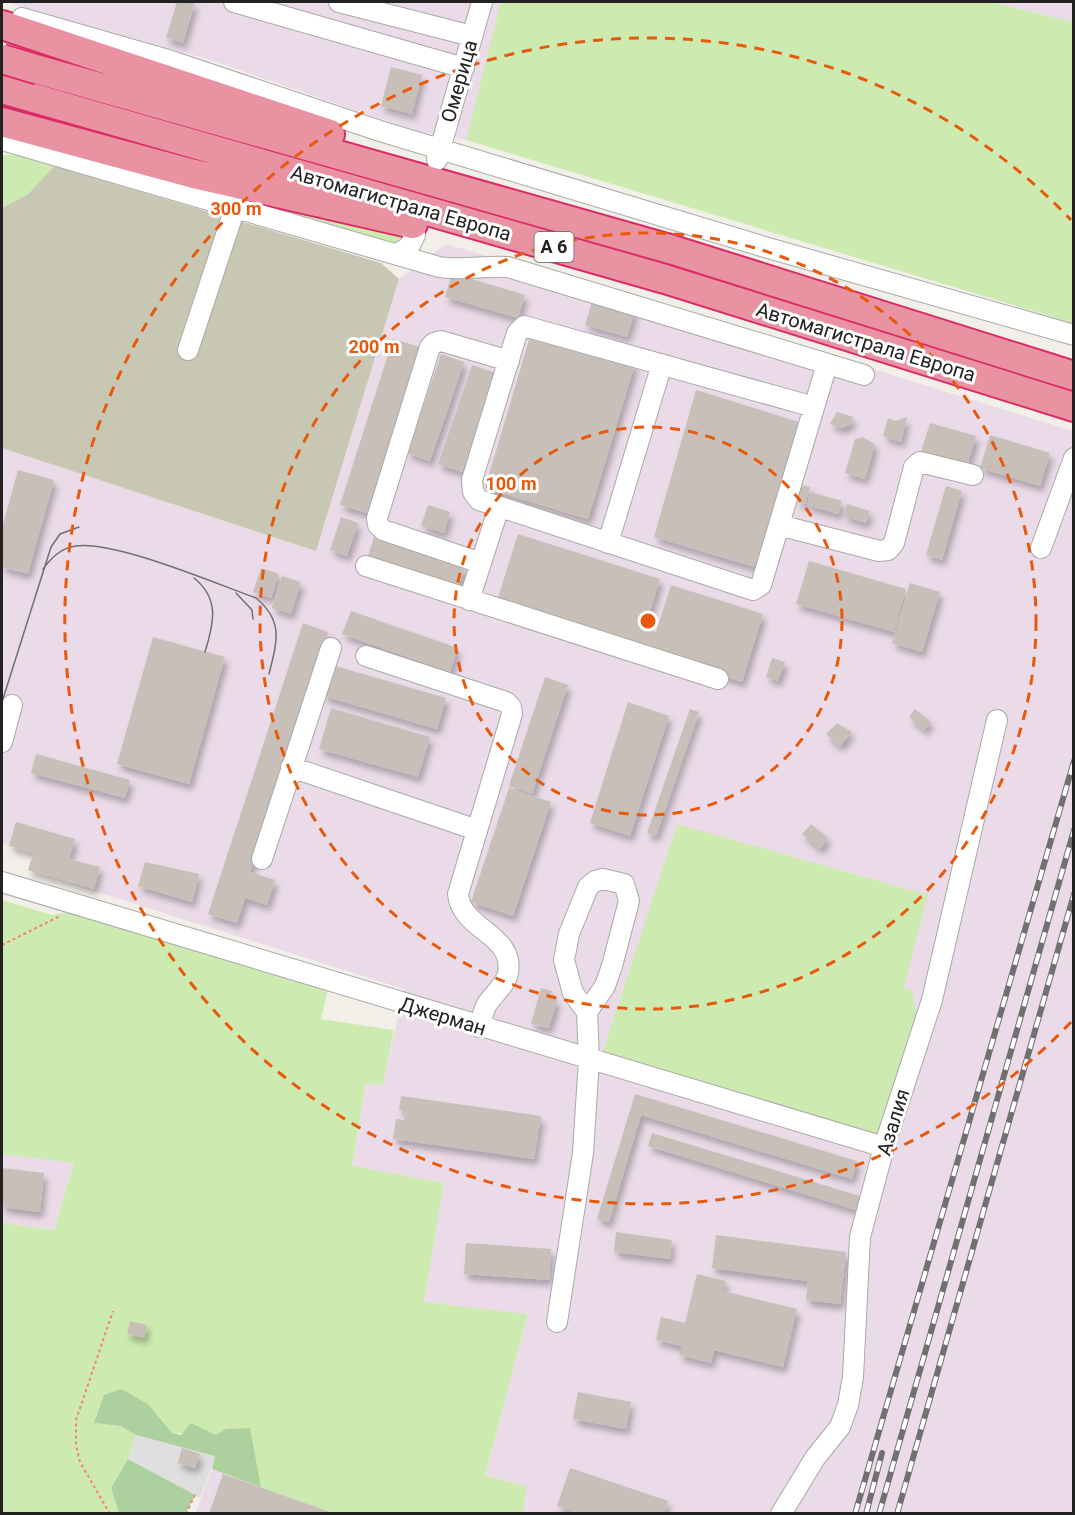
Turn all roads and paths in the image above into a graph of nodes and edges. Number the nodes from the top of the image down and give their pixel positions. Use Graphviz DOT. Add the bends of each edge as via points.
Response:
graph roads {
  1 [pos="234,2"];
  2 [pos="339,2"];
  3 [pos="482,2"];
  4 [pos="9,21"];
  5 [pos="472,36"];
  6 [pos="2,59"];
  7 [pos="464,68"];
  8 [pos="2,89"];
  9 [pos="2,122"];
  10 [pos="2,140"];
  11 [pos="438,154"];
  12 [pos="235,208"];
  13 [pos="415,236"];
  14 [pos="673,250"];
  15 [pos="397,254"];
  16 [pos="665,279"];
  17 [pos="1074,335"];
  18 [pos="188,351"];
  19 [pos="508,361"];
  20 [pos="662,364"];
  21 [pos="827,364"];
  22 [pos="864,375"];
  23 [pos="1074,376"];
  24 [pos="814,407"];
  25 [pos="1074,407"];
  26 [pos="1074,459"];
  27 [pos="973,475"];
  28 [pos="499,507"];
  29 [pos="779,525"];
  30 [pos="608,543"];
  31 [pos="1041,548"];
  32 [pos="481,563"];
  33 [pos="366,566"];
  34 [pos="469,600"];
  35 [pos="331,648"];
  36 [pos="366,656"];
  37 [pos="718,679"];
  38 [pos="12,705"];
  39 [pos="997,720"];
  40 [pos="2,742"];
  41 [pos="291,767"];
  42 [pos="477,830"];
  43 [pos="262,859"];
  44 [pos="2,882"];
  45 [pos="70,903"];
  46 [pos="2,945"];
  47 [pos="587,1012"];
  48 [pos="479,1027"];
  49 [pos="589,1059"];
  50 [pos="885,1147"];
  51 [pos="113,1311"];
  52 [pos="557,1322"];
  53 [pos="195,1495"];
  54 [pos="110,1514"];
  55 [pos="186,1514"];
  56 [pos="781,1514"];
  1 -- 7 [label="street"];
  2 -- 5 [label="street"];
  3 -- 5 [label="street, Омерица"];
  4 -- 11 [label="street" via="165,59"];
  4 -- 14 [label="highway"];
  5 -- 7 [label="street, Омерица"];
  6 -- 14 [label="highway, Автомагистрала Европа / A 6, bridge"];
  7 -- 11 [label="street, Омерица"];
  8 -- 16 [label="highway, Автомагистрала Европа / A 6"];
  9 -- 16 [label="highway" via="319,204"];
  10 -- 12 [label="street"];
  11 -- 17 [label="street"];
  12 -- 15 [label="street"];
  12 -- 18 [label="street"];
  13 -- 15 [label="street" via="409,247"];
  14 -- 23 [label="highway, Автомагистрала Европа / A 6"];
  15 -- 21 [label="street" via="449,269 508,267"];
  16 -- 25 [label="highway, Автомагистрала Европа / A 6"];
  19 -- 20 [label="street" via="517,333 524,326"];
  19 -- 28 [label="street" via="472,480 473,492 479,500"];
  19 -- 32 [label="street" via="434,342 377,518 383,530"];
  20 -- 24 [label="street"];
  20 -- 30 [label="street"];
  21 -- 22 [label="street"];
  21 -- 24 [label="street"];
  24 -- 29 [label="street"];
  26 -- 31 [label="street"];
  27 -- 29 [label="street" via="928,463 920,462 914,467 894,543 888,550"];
  28 -- 30 [label="street"];
  28 -- 32 [label="street"];
  29 -- 30 [label="street" via="761,585 753,590"];
  32 -- 34 [label="street"];
  33 -- 34 [label="street"];
  34 -- 37 [label="street"];
  35 -- 41 [label="street"];
  36 -- 42 [label="street" via="506,702 511,707"];
  38 -- 40 [label="street"];
  39 -- 50 [label="street, Азалия" via="932,1000"];
  41 -- 42 [label="street"];
  41 -- 43 [label="street"];
  42 -- 48 [label="street" via="458,894 459,906 505,949 509,960 507,976 485,1007"];
  44 -- 45 [label="street, Джерман"];
  45 -- 46 [label="path" via="58,919"];
  45 -- 48 [label="street, Джерман"];
  47 -- 47 [label="street" via="568,981 564,960 569,934 588,887 595,881 614,880 624,884 629,901 605,986"];
  47 -- 49 [label="street"];
  48 -- 49 [label="street, Джерман"];
  49 -- 50 [label="street, Джерман"];
  49 -- 52 [label="street" via="583,1153"];
  50 -- 56 [label="street, Азалия" via="860,1237 848,1405 840,1427 815,1458"];
  51 -- 54 [label="path" via="76,1420 80,1462"];
  53 -- 55 [label="path"];
}
